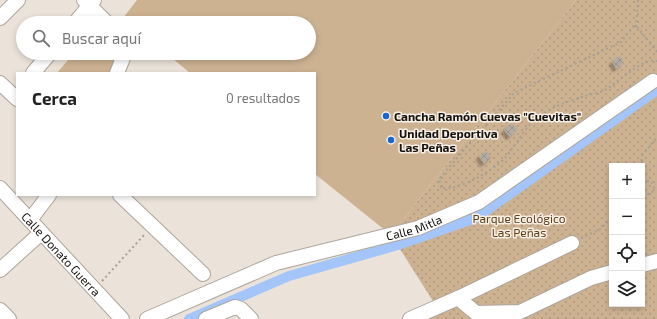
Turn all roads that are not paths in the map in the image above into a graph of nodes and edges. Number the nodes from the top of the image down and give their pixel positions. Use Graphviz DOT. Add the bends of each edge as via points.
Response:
graph roads {
  1 [pos="18,0"];
  2 [pos="89,2"];
  3 [pos="80,16"];
  4 [pos="101,16"];
  5 [pos="0,18"];
  6 [pos="44,60"];
  7 [pos="122,60"];
  8 [pos="34,72"];
  9 [pos="117,72"];
  10 [pos="653,81"];
  11 [pos="0,83"];
  12 [pos="16,99"];
  13 [pos="0,188"];
  14 [pos="24,196"];
  15 [pos="48,196"];
  16 [pos="121,196"];
  17 [pos="20,209"];
  18 [pos="30,220"];
  19 [pos="41,233"];
  20 [pos="572,243"];
  21 [pos="657,261"];
  22 [pos="645,264"];
  23 [pos="0,270"];
  24 [pos="609,273"];
  25 [pos="203,274"];
  26 [pos="458,298"];
  27 [pos="0,310"];
  28 [pos="9,319"];
  29 [pos="122,319"];
  30 [pos="147,319"];
  31 [pos="206,319"];
  32 [pos="250,319"];
  33 [pos="410,319"];
  1 -- 5 [label="street"];
  2 -- 3 [label="street"];
  2 -- 4 [label="street"];
  6 -- 8 [label="street"];
  7 -- 9 [label="street"];
  10 -- 30 [label="street, Calle Mitla" via="479,202 418,228 276,263"];
  11 -- 12 [label="street"];
  13 -- 17 [label="street, Calle Donato Guerra"];
  14 -- 17 [label="street"];
  15 -- 18 [label="street"];
  16 -- 25 [label="street"];
  17 -- 18 [label="street, Calle Donato Guerra"];
  18 -- 19 [label="street, Calle Donato Guerra"];
  19 -- 23 [label="street"];
  19 -- 29 [label="street, Calle Donato Guerra"];
  20 -- 26 [label="street"];
  21 -- 22 [label="street"];
  24 -- 26 [label="street" via="591,278 520,312 476,313"];
  26 -- 33 [label="street"];
  27 -- 28 [label="street"];
  31 -- 32 [label="street" via="230,307 241,309"];
}
